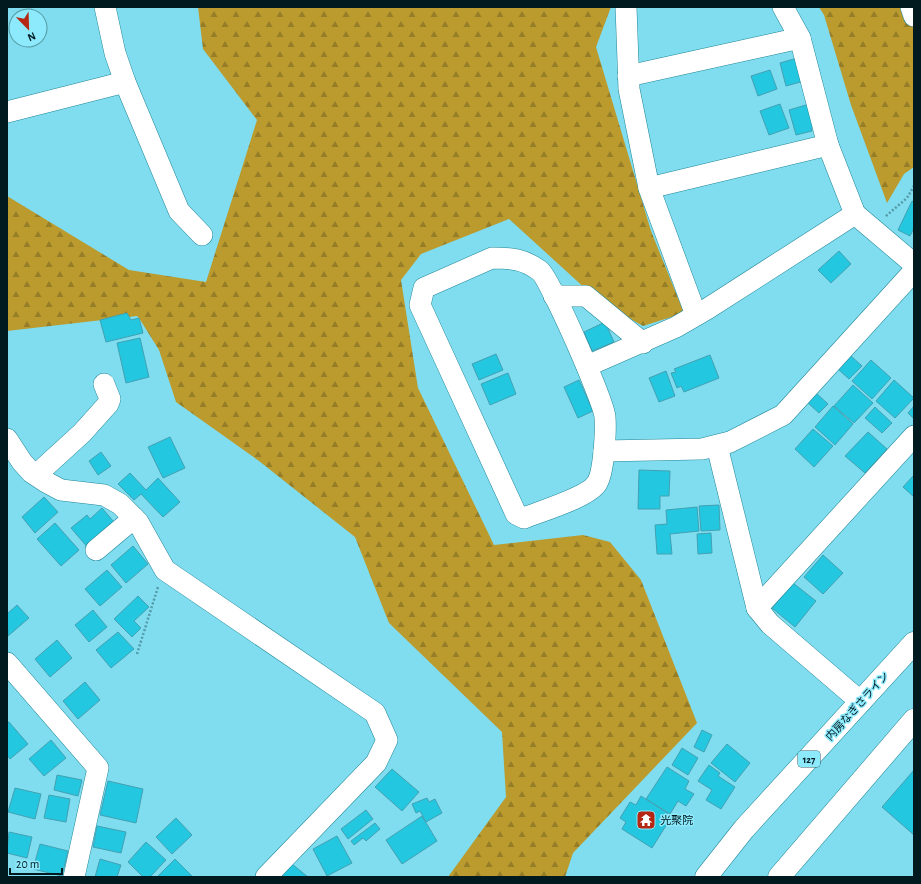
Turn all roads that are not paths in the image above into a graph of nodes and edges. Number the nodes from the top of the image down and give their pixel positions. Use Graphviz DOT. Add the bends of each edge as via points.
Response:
graph roads {
  1 [pos="105,7"];
  2 [pos="626,7"];
  3 [pos="783,7"];
  4 [pos="911,7"];
  5 [pos="914,16"];
  6 [pos="800,38"];
  7 [pos="628,76"];
  8 [pos="125,82"];
  9 [pos="7,112"];
  10 [pos="828,145"];
  11 [pos="649,188"];
  12 [pos="855,214"];
  13 [pos="202,235"];
  14 [pos="914,264"];
  15 [pos="914,271"];
  16 [pos="554,296"];
  17 [pos="696,315"];
  18 [pos="643,343"];
  19 [pos="587,366"];
  20 [pos="104,384"];
  21 [pos="914,436"];
  22 [pos="9,445"];
  23 [pos="717,446"];
  24 [pos="604,451"];
  25 [pos="36,475"];
  26 [pos="134,518"];
  27 [pos="96,550"];
  28 [pos="757,608"];
  29 [pos="914,644"];
  30 [pos="7,663"];
  31 [pos="861,702"];
  32 [pos="914,720"];
  33 [pos="74,877"];
  34 [pos="266,877"];
  35 [pos="706,877"];
  36 [pos="779,877"];
  1 -- 8 [label="street" via="115,53"];
  2 -- 7 [label="street"];
  3 -- 6 [label="street"];
  4 -- 5 [label="street"];
  6 -- 7 [label="street"];
  6 -- 10 [label="street"];
  7 -- 11 [label="street"];
  8 -- 9 [label="street"];
  8 -- 13 [label="street" via="179,211"];
  10 -- 11 [label="street"];
  10 -- 12 [label="street"];
  11 -- 17 [label="street"];
  12 -- 14 [label="street"];
  12 -- 17 [label="street"];
  15 -- 23 [label="street" via="783,415"];
  16 -- 18 [label="street" via="586,296"];
  16 -- 19 [label="street"];
  16 -- 24 [label="street" via="541,272 518,258 492,258 424,288 420,305 516,514 524,518 588,492 598,482"];
  17 -- 18 [label="street"];
  18 -- 19 [label="street"];
  19 -- 24 [label="street" via="605,416"];
  20 -- 25 [label="street" via="110,399 108,404 82,433"];
  21 -- 28 [label="street"];
  22 -- 25 [label="street"];
  23 -- 24 [label="street" via="702,449"];
  23 -- 28 [label="street"];
  25 -- 26 [label="street" via="61,490 104,495 120,504"];
  26 -- 27 [label="street"];
  26 -- 34 [label="street" via="165,570 375,713 387,740 376,764"];
  28 -- 31 [label="street" via="770,624"];
  29 -- 31 [label="highway, 内房なぎさライン / 127"];
  30 -- 33 [label="street" via="98,768"];
  31 -- 35 [label="highway, 内房なぎさライン / 127" via="744,829"];
  32 -- 36 [label="highway"];
}
